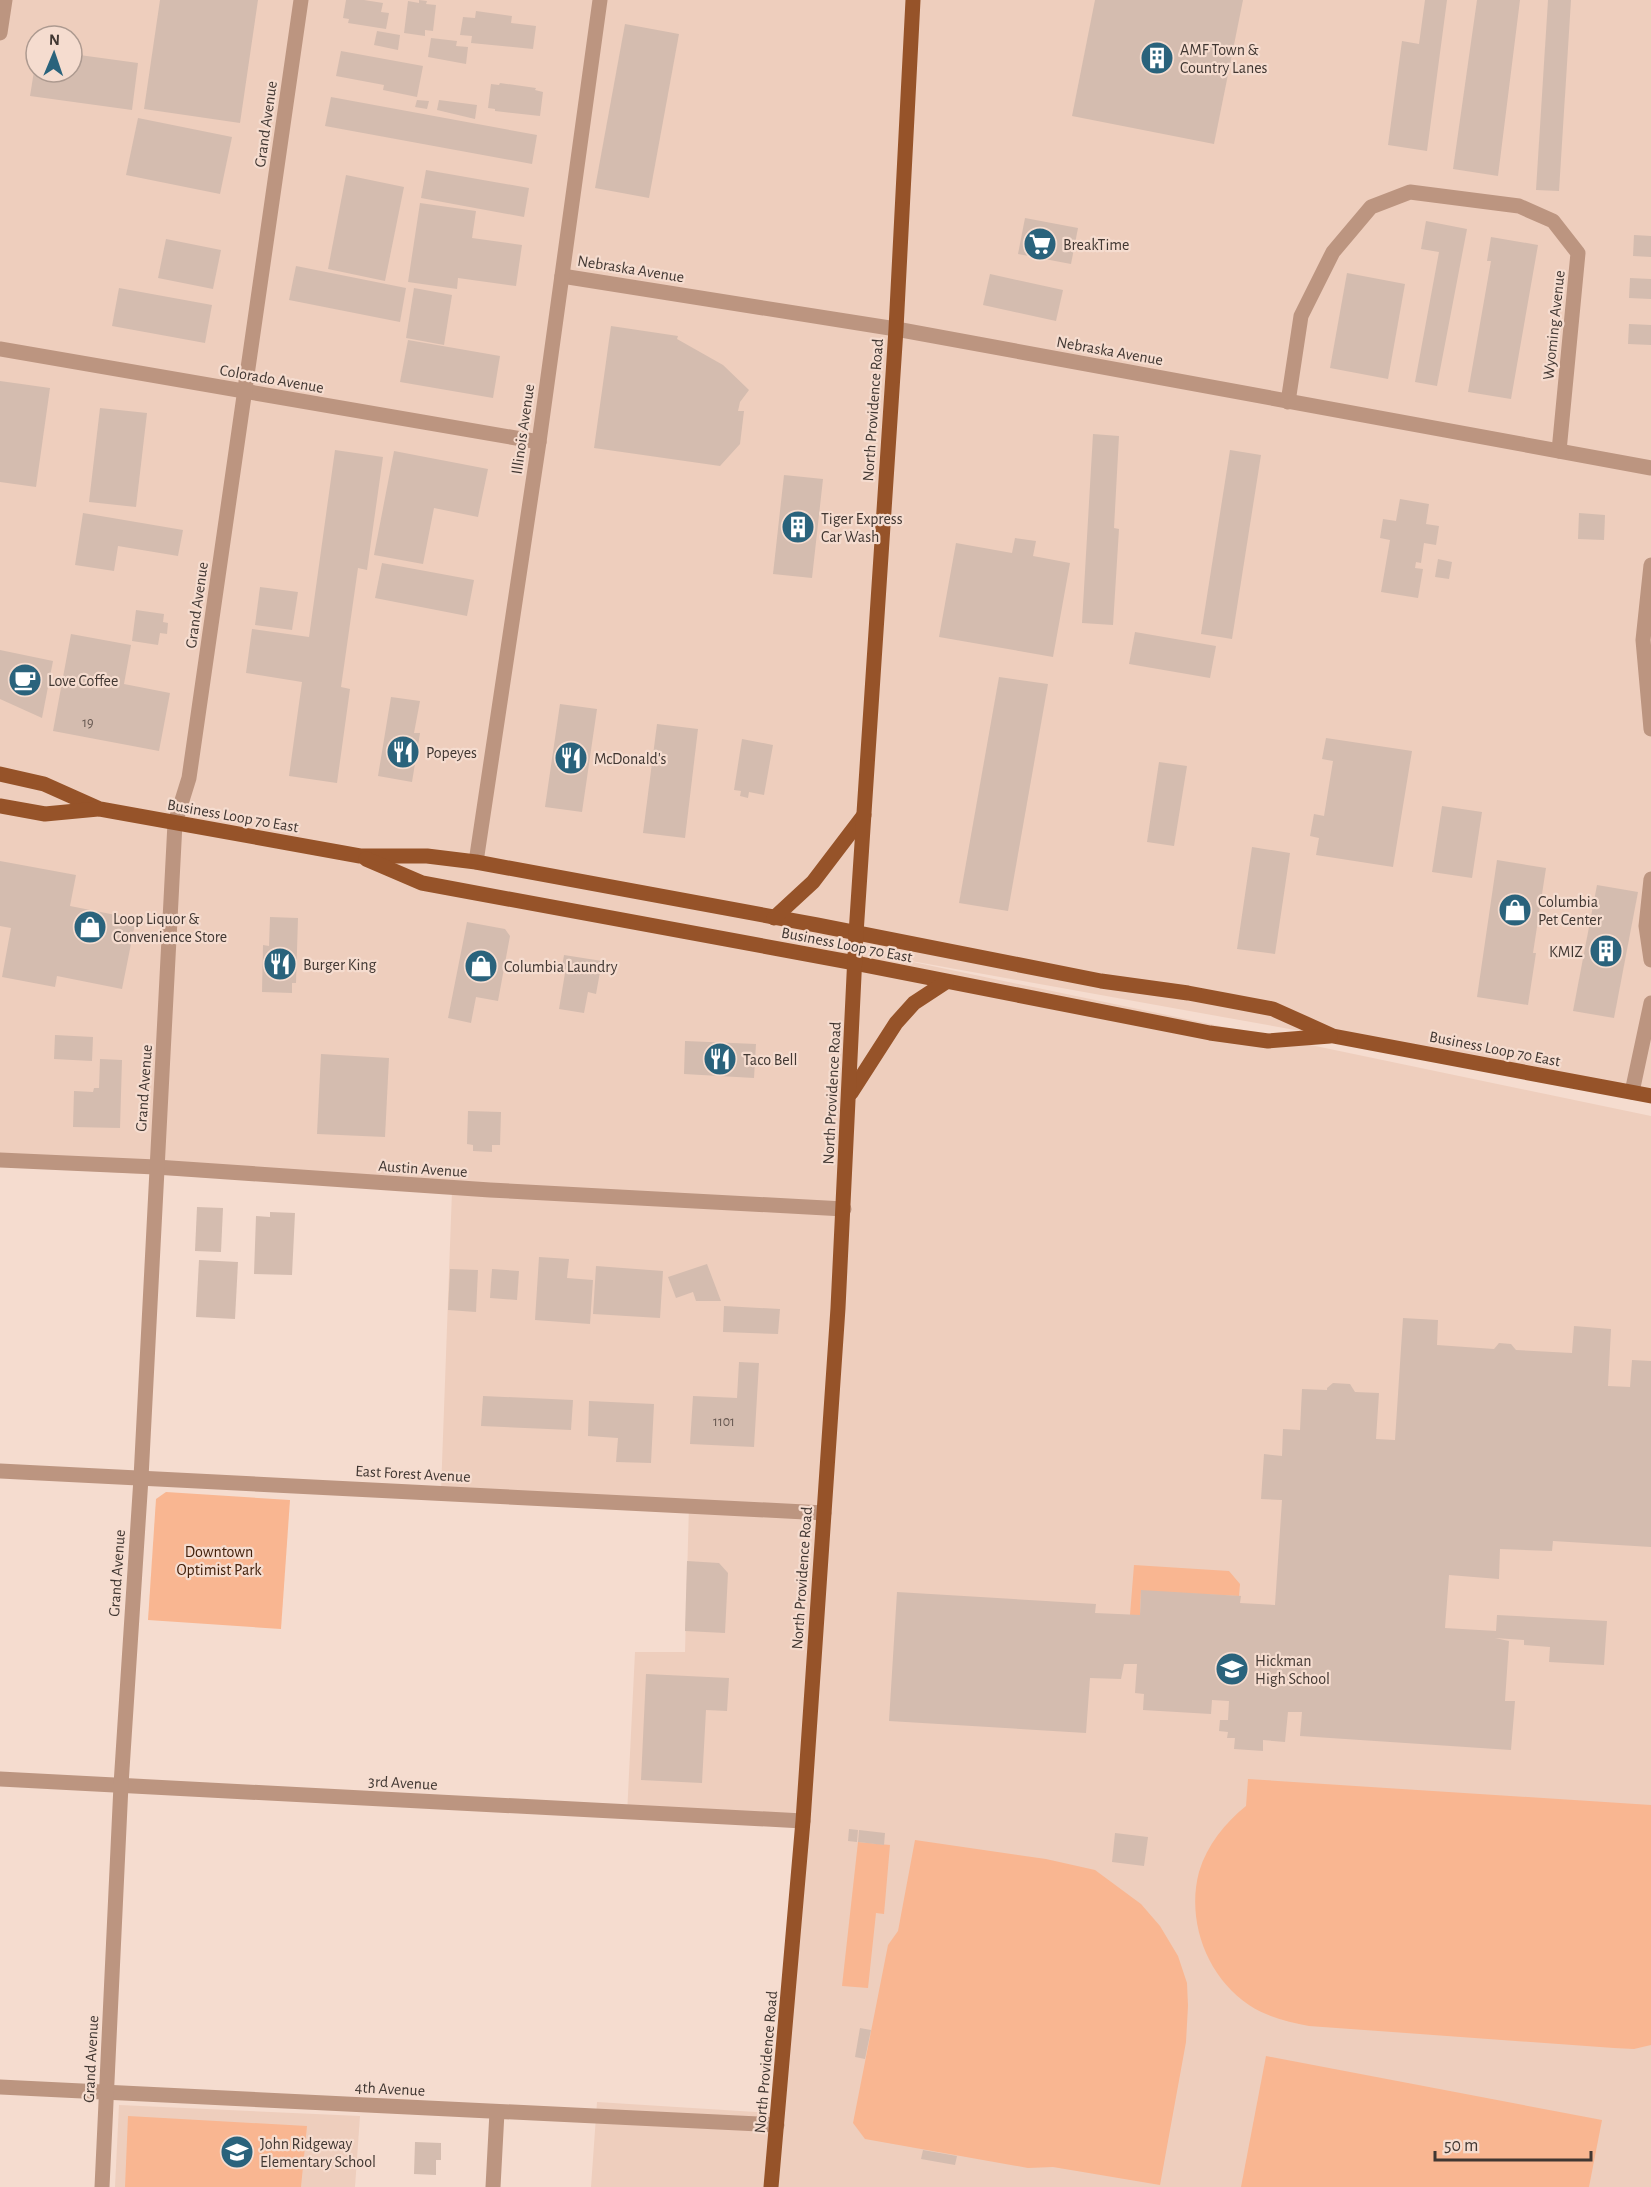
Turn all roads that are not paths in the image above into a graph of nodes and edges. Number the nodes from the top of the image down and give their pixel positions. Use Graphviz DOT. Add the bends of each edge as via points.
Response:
graph roads {
  1 [pos="5,0"];
  2 [pos="301,0"];
  3 [pos="600,0"];
  4 [pos="913,0"];
  5 [pos="0,33"];
  6 [pos="562,276"];
  7 [pos="896,329"];
  8 [pos="0,350"];
  9 [pos="245,392"];
  10 [pos="1288,402"];
  11 [pos="539,442"];
  12 [pos="1559,451"];
  13 [pos="1651,468"];
  14 [pos="1651,565"];
  15 [pos="1651,729"];
  16 [pos="0,774"];
  17 [pos="0,807"];
  18 [pos="100,809"];
  19 [pos="864,815"];
  20 [pos="175,823"];
  21 [pos="360,856"];
  22 [pos="476,862"];
  23 [pos="1651,879"];
  24 [pos="774,918"];
  25 [pos="856,934"];
  26 [pos="1651,960"];
  27 [pos="855,963"];
  28 [pos="946,982"];
  29 [pos="1651,1003"];
  30 [pos="1333,1036"];
  31 [pos="1632,1092"];
  32 [pos="850,1096"];
  33 [pos="1651,1096"];
  34 [pos="0,1160"];
  35 [pos="156,1167"];
  36 [pos="844,1209"];
  37 [pos="0,1471"];
  38 [pos="141,1478"];
  39 [pos="824,1513"];
  40 [pos="0,1779"];
  41 [pos="121,1785"];
  42 [pos="804,1821"];
  43 [pos="0,2087"];
  44 [pos="107,2093"];
  45 [pos="497,2112"];
  46 [pos="777,2126"];
  47 [pos="102,2187"];
  48 [pos="493,2187"];
  49 [pos="771,2187"];
  1 -- 5 [label="street"];
  2 -- 9 [label="street, Grand Avenue"];
  3 -- 6 [label="street, Illinois Avenue"];
  4 -- 7 [label="main road, North Providence Road"];
  6 -- 7 [label="street, Nebraska Avenue"];
  6 -- 11 [label="street, Illinois Avenue"];
  7 -- 10 [label="street, Nebraska Avenue"];
  7 -- 19 [label="main road, North Providence Road"];
  8 -- 9 [label="street, Colorado Avenue"];
  9 -- 11 [label="street, Colorado Avenue"];
  9 -- 20 [label="street, Grand Avenue" via="189,778"];
  10 -- 12 [label="street, Nebraska Avenue"];
  10 -- 12 [label="street, Wyoming Avenue" via="1301,316 1333,252 1371,207 1410,192 1519,206 1553,221 1578,253"];
  11 -- 22 [label="street, Illinois Avenue"];
  12 -- 13 [label="street, Nebraska Avenue"];
  14 -- 15 [label="street" via="1643,640"];
  16 -- 18 [label="main road, Business Loop 70 East" via="45,784"];
  17 -- 18 [label="main road, Business Loop 70 East" via="45,814"];
  18 -- 20 [label="main road, Business Loop 70 East"];
  19 -- 24 [label="main road" via="813,882"];
  19 -- 25 [label="main road, North Providence Road"];
  20 -- 21 [label="main road, Business Loop 70 East"];
  20 -- 35 [label="street, Grand Avenue"];
  21 -- 22 [label="main road, Business Loop 70 East" via="427,856"];
  21 -- 27 [label="main road, Business Loop 70 East" via="422,883"];
  22 -- 24 [label="main road, Business Loop 70 East"];
  23 -- 26 [label="street" via="1646,926"];
  24 -- 25 [label="main road, Business Loop 70 East"];
  25 -- 27 [label="main road, North Providence Road"];
  25 -- 30 [label="main road, Business Loop 70 East" via="1273,1009"];
  27 -- 28 [label="main road, Business Loop 70 East"];
  27 -- 32 [label="main road, North Providence Road"];
  28 -- 30 [label="main road, Business Loop 70 East" via="1210,1033 1268,1041"];
  28 -- 32 [label="main road" via="914,1003 896,1023"];
  29 -- 31 [label="street"];
  30 -- 31 [label="main road, Business Loop 70 East"];
  31 -- 33 [label="main road, Business Loop 70 East"];
  32 -- 36 [label="main road, North Providence Road"];
  34 -- 35 [label="street, Austin Avenue"];
  35 -- 36 [label="street, Austin Avenue"];
  35 -- 38 [label="street, Grand Avenue"];
  36 -- 39 [label="main road, North Providence Road"];
  37 -- 38 [label="street, East Forest Avenue"];
  38 -- 39 [label="street, East Forest Avenue"];
  38 -- 41 [label="street, Grand Avenue"];
  39 -- 42 [label="main road, North Providence Road"];
  40 -- 41 [label="street, 3rd Avenue"];
  41 -- 42 [label="street, 3rd Avenue"];
  41 -- 44 [label="street, Grand Avenue"];
  42 -- 46 [label="main road, North Providence Road"];
  43 -- 44 [label="street, 4th Avenue"];
  44 -- 45 [label="street, 4th Avenue"];
  44 -- 47 [label="street, Grand Avenue"];
  45 -- 46 [label="street, 4th Avenue"];
  45 -- 48 [label="street"];
  46 -- 49 [label="main road, North Providence Road"];
}
